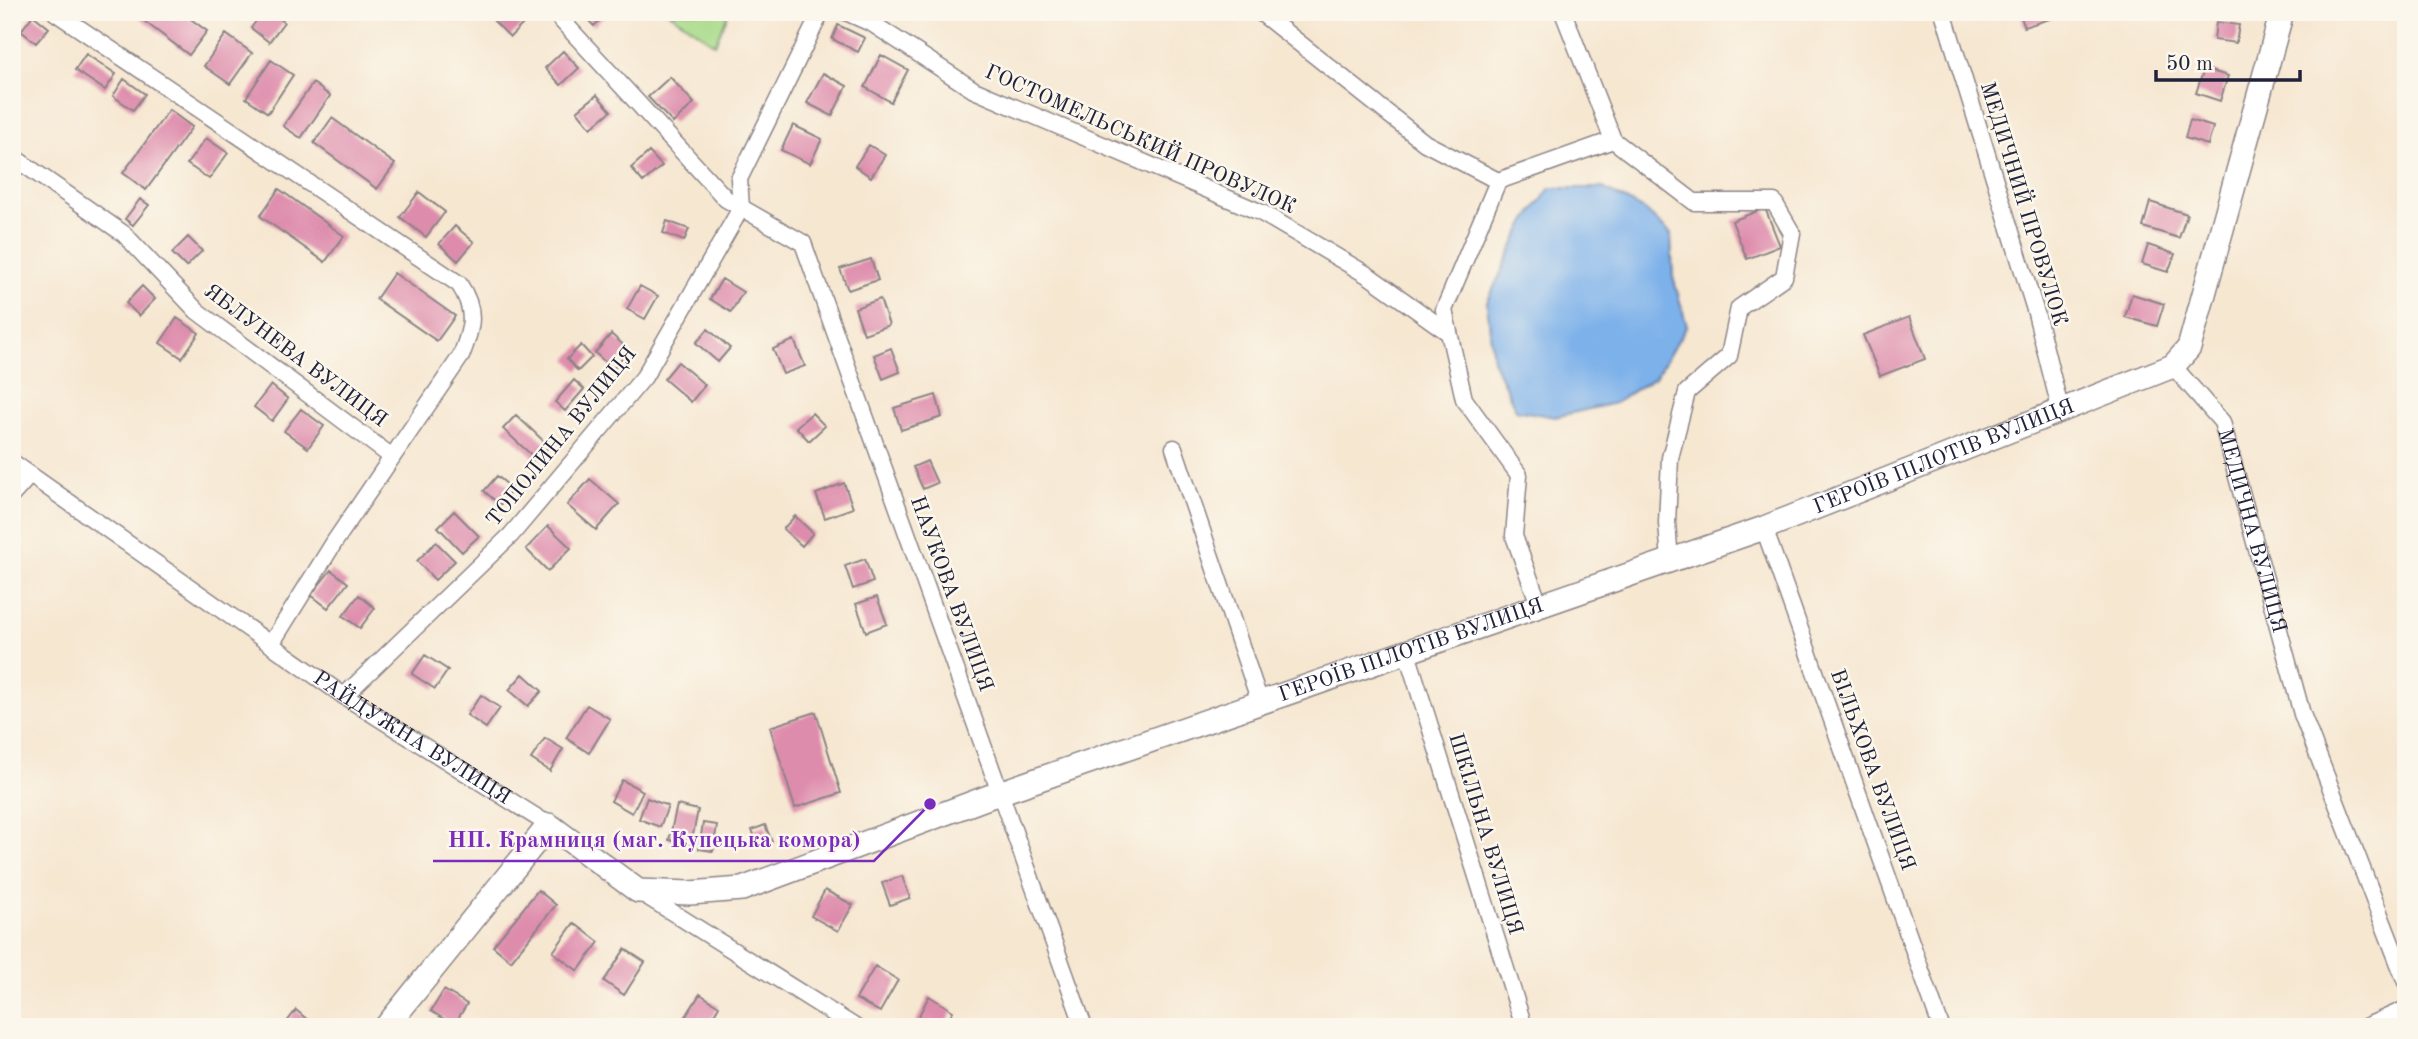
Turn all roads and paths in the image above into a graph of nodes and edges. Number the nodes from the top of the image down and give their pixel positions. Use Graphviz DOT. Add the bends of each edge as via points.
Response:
graph roads {
  1 [pos="55,12"];
  2 [pos="554,12"];
  3 [pos="821,12"];
  4 [pos="846,12"];
  5 [pos="1260,12"];
  6 [pos="1563,12"];
  7 [pos="1943,12"];
  8 [pos="2282,12"];
  9 [pos="1613,140"];
  10 [pos="12,156"];
  11 [pos="1498,181"];
  12 [pos="741,208"];
  13 [pos="1449,333"];
  14 [pos="2173,366"];
  15 [pos="2060,408"];
  16 [pos="1174,448"];
  17 [pos="392,457"];
  18 [pos="12,462"];
  19 [pos="30,475"];
  20 [pos="13,493"];
  21 [pos="1764,528"];
  22 [pos="1670,561"];
  23 [pos="1540,607"];
  24 [pos="271,644"];
  25 [pos="1407,653"];
  26 [pos="344,696"];
  27 [pos="1261,705"];
  28 [pos="999,793"];
  29 [pos="549,825"];
  30 [pos="639,891"];
  31 [pos="2406,982"];
  32 [pos="2406,1009"];
  33 [pos="386,1027"];
  34 [pos="855,1027"];
  35 [pos="1084,1027"];
  36 [pos="1524,1027"];
  37 [pos="1941,1027"];
  38 [pos="2365,1027"];
  1 -- 17 [label="street" via="459,284 470,301 473,325 466,346"];
  2 -- 12 [label="street, НАУКОВА ВУЛИЦЯ" via="726,199"];
  3 -- 12 [label="street, ТОПОЛИНА ВУЛИЦЯ" via="739,178"];
  4 -- 13 [label="street, ГОСТОМЕЛЬСЬКИЙ ПРОВУЛОК" via="873,24 974,90 1262,213 1369,276"];
  5 -- 11 [label="street" via="1425,143"];
  6 -- 9 [label="street"];
  7 -- 15 [label="street, МЕДИЧНИЙ ПРОВУЛОК" via="2036,313"];
  8 -- 14 [label="street" via="2189,348"];
  9 -- 11 [label="street"];
  9 -- 22 [label="street" via="1694,202 1774,202 1792,233 1784,277 1739,308 1729,356 1687,392 1670,458"];
  10 -- 17 [label="street, ЯБЛУНЕВА ВУЛИЦЯ" via="124,234 197,311"];
  11 -- 13 [label="street" via="1444,310"];
  12 -- 26 [label="street, ТОПОЛИНА ВУЛИЦЯ" via="644,377 510,535"];
  12 -- 28 [label="street, НАУКОВА ВУЛИЦЯ" via="803,243"];
  13 -- 23 [label="street" via="1464,399 1519,475 1514,536"];
  14 -- 15 [label="street, ГЕРОЇВ ПІЛОТІВ ВУЛИЦЯ"];
  14 -- 31 [label="street, МЕДИЧНА ВУЛИЦЯ" via="2222,422 2302,714"];
  15 -- 21 [label="street, ГЕРОЇВ ПІЛОТІВ ВУЛИЦЯ"];
  16 -- 27 [label="street"];
  17 -- 24 [label="street"];
  18 -- 19 [label="street, РАЙДУЖНА ВУЛИЦЯ"];
  19 -- 20 [label="street"];
  19 -- 24 [label="street, РАЙДУЖНА ВУЛИЦЯ"];
  21 -- 22 [label="street, ГЕРОЇВ ПІЛОТІВ ВУЛИЦЯ"];
  21 -- 37 [label="street, ВІЛЬХОВА ВУЛИЦЯ"];
  22 -- 23 [label="street, ГЕРОЇВ ПІЛОТІВ ВУЛИЦЯ"];
  23 -- 25 [label="street, ГЕРОЇВ ПІЛОТІВ ВУЛИЦЯ"];
  24 -- 26 [label="street, РАЙДУЖНА ВУЛИЦЯ"];
  25 -- 27 [label="street, ГЕРОЇВ ПІЛОТІВ ВУЛИЦЯ"];
  25 -- 36 [label="street, ШКІЛЬНА ВУЛИЦЯ"];
  26 -- 29 [label="street, РАЙДУЖНА ВУЛИЦЯ"];
  27 -- 28 [label="street, ГЕРОЇВ ПІЛОТІВ ВУЛИЦЯ"];
  28 -- 30 [label="street, ГЕРОЇВ ПІЛОТІВ ВУЛИЦЯ" via="742,889"];
  28 -- 35 [label="street, НАУКОВА ВУЛИЦЯ"];
  29 -- 30 [label="street, РАЙДУЖНА ВУЛИЦЯ"];
  29 -- 33 [label="street"];
  30 -- 34 [label="street, РАЙДУЖНА ВУЛИЦЯ"];
  32 -- 38 [label="street"];
}
